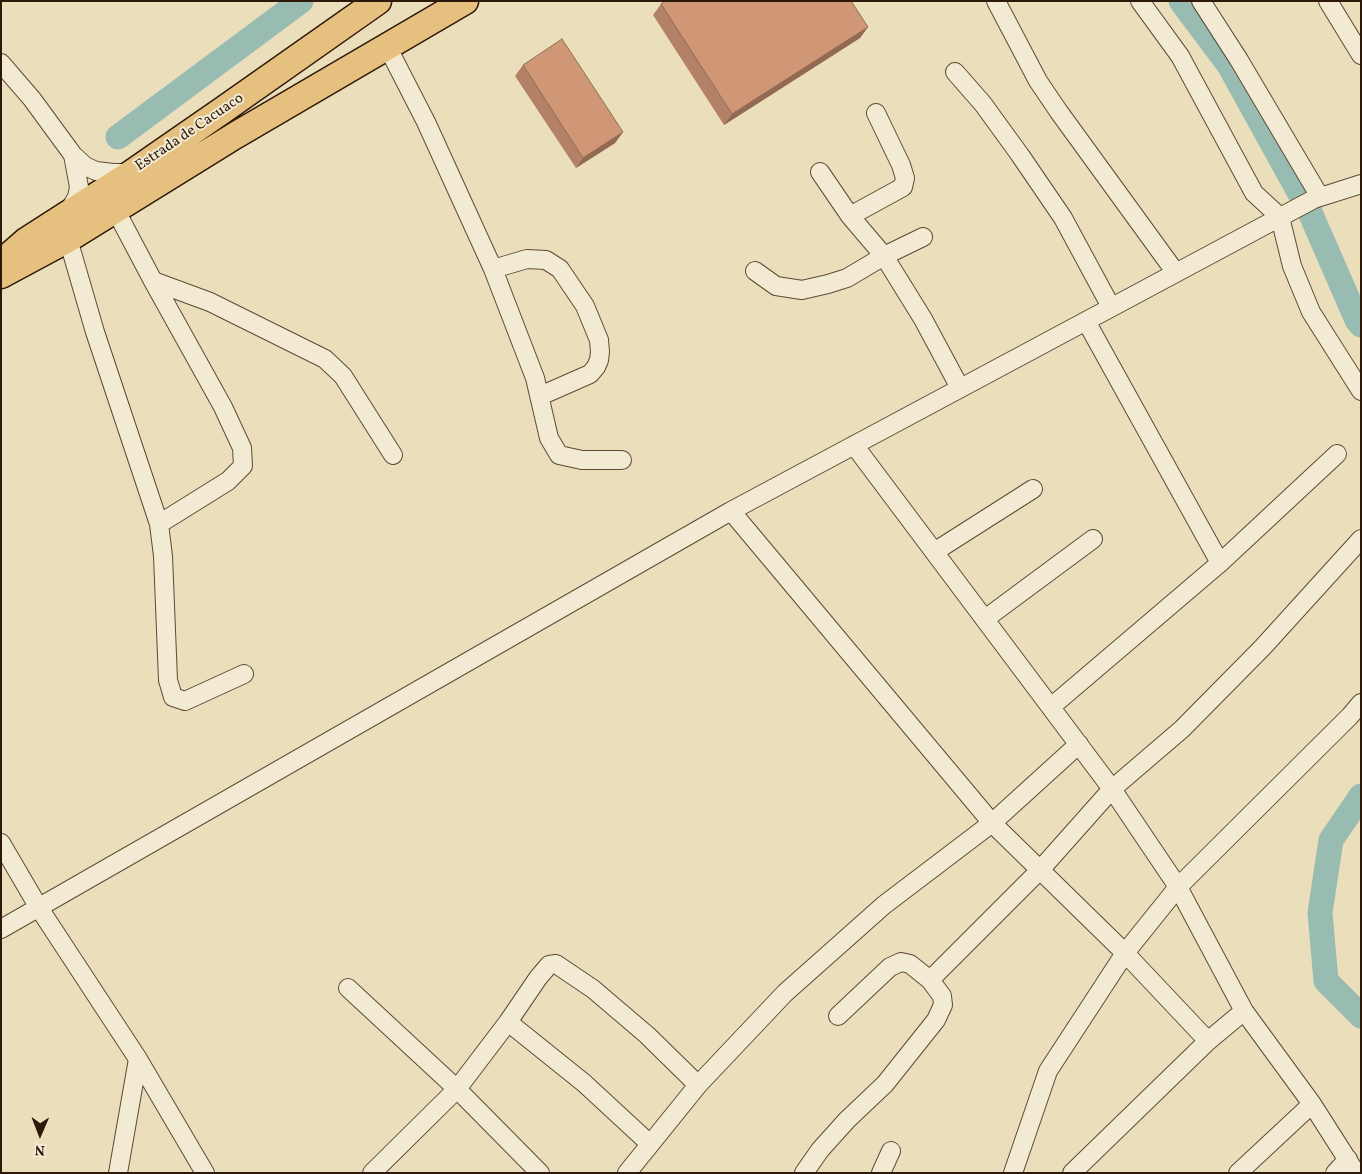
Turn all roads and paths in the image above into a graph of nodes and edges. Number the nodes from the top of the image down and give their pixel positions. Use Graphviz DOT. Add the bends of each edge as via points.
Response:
graph roads {
  1 [pos="378,1"];
  2 [pos="465,1"];
  3 [pos="996,1"];
  4 [pos="1140,1"];
  5 [pos="1201,1"];
  6 [pos="1328,1"];
  7 [pos="387,46"];
  8 [pos="1361,55"];
  9 [pos="1,63"];
  10 [pos="955,72"];
  11 [pos="876,113"];
  12 [pos="74,155"];
  13 [pos="820,172"];
  14 [pos="132,173"];
  15 [pos="1361,184"];
  16 [pos="1317,198"];
  17 [pos="115,209"];
  18 [pos="1287,213"];
  19 [pos="850,216"];
  20 [pos="68,226"];
  21 [pos="923,237"];
  22 [pos="884,256"];
  23 [pos="1,263"];
  24 [pos="493,269"];
  25 [pos="755,270"];
  26 [pos="1176,273"];
  27 [pos="1,275"];
  28 [pos="153,281"];
  29 [pos="1111,308"];
  30 [pos="1086,321"];
  31 [pos="960,388"];
  32 [pos="1361,391"];
  33 [pos="540,396"];
  34 [pos="854,445"];
  35 [pos="1337,454"];
  36 [pos="393,455"];
  37 [pos="622,460"];
  38 [pos="1033,490"];
  39 [pos="731,512"];
  40 [pos="159,524"];
  41 [pos="1093,539"];
  42 [pos="1361,539"];
  43 [pos="934,552"];
  44 [pos="1220,563"];
  45 [pos="985,619"];
  46 [pos="244,674"];
  47 [pos="1361,703"];
  48 [pos="1051,707"];
  49 [pos="1079,744"];
  50 [pos="1112,789"];
  51 [pos="992,823"];
  52 [pos="1,843"];
  53 [pos="1040,870"];
  54 [pos="1178,887"];
  55 [pos="39,908"];
  56 [pos="1,929"];
  57 [pos="1125,953"];
  58 [pos="930,980"];
  59 [pos="348,988"];
  60 [pos="1244,1011"];
  61 [pos="838,1016"];
  62 [pos="508,1022"];
  63 [pos="1208,1041"];
  64 [pos="138,1058"];
  65 [pos="698,1085"];
  66 [pos="457,1089"];
  67 [pos="1312,1104"];
  68 [pos="650,1144"];
  69 [pos="891,1151"];
  70 [pos="1352,1166"];
  71 [pos="118,1173"];
  72 [pos="205,1173"];
  73 [pos="372,1173"];
  74 [pos="540,1173"];
  75 [pos="627,1173"];
  76 [pos="804,1173"];
  77 [pos="880,1173"];
  78 [pos="1013,1173"];
  79 [pos="1072,1173"];
  80 [pos="1238,1173"];
  81 [pos="1335,1173"];
  1 -- 14 [label="highway, Estrada de Cacuaco"];
  2 -- 7 [label="highway"];
  3 -- 26 [label="street" via="1038,81"];
  4 -- 18 [label="street" via="1180,56 1254,193"];
  5 -- 16 [label="street" via="1239,60"];
  6 -- 8 [label="street"];
  7 -- 17 [label="highway"];
  7 -- 24 [label="street" via="426,122"];
  9 -- 12 [label="street"];
  10 -- 29 [label="street" via="983,104 1063,218"];
  11 -- 19 [label="street" via="905,178 902,187"];
  12 -- 14 [label="street" via="96,171"];
  12 -- 20 [label="street" via="79,187"];
  13 -- 19 [label="street"];
  14 -- 20 [label="highway, Estrada de Cacuaco"];
  15 -- 16 [label="street"];
  16 -- 18 [label="street"];
  17 -- 20 [label="highway"];
  17 -- 28 [label="street"];
  18 -- 26 [label="street"];
  18 -- 32 [label="street" via="1292,266 1312,312"];
  19 -- 22 [label="street"];
  20 -- 23 [label="highway, Estrada de Cacuaco" via="26,241"];
  20 -- 27 [label="highway"];
  20 -- 40 [label="street" via="95,332"];
  21 -- 22 [label="street"];
  22 -- 25 [label="street" via="847,278 802,290 776,286"];
  22 -- 31 [label="street" via="924,319"];
  24 -- 33 [label="street"];
  24 -- 33 [label="street" via="527,258 546,260 560,269 585,306 599,340 599,360 590,374"];
  26 -- 29 [label="street"];
  28 -- 36 [label="street" via="210,302 325,359 343,376"];
  28 -- 40 [label="street" via="223,407 242,448 243,466 228,481"];
  29 -- 30 [label="street"];
  30 -- 31 [label="street"];
  30 -- 44 [label="street"];
  31 -- 34 [label="street"];
  33 -- 37 [label="street" via="549,438 559,455 582,460"];
  34 -- 39 [label="street"];
  34 -- 43 [label="street"];
  35 -- 44 [label="street"];
  38 -- 43 [label="street"];
  39 -- 51 [label="street"];
  39 -- 55 [label="street"];
  40 -- 46 [label="street" via="168,680 173,697 185,701"];
  41 -- 45 [label="street"];
  42 -- 50 [label="street" via="1264,647 1189,722"];
  43 -- 45 [label="street"];
  44 -- 48 [label="street"];
  45 -- 48 [label="street"];
  47 -- 54 [label="street"];
  48 -- 49 [label="street"];
  49 -- 50 [label="street"];
  49 -- 51 [label="street"];
  50 -- 53 [label="street"];
  50 -- 54 [label="street"];
  51 -- 53 [label="street"];
  51 -- 65 [label="street" via="884,905 785,993"];
  52 -- 55 [label="street"];
  53 -- 57 [label="street"];
  53 -- 58 [label="street"];
  54 -- 57 [label="street"];
  54 -- 60 [label="street"];
  55 -- 56 [label="street"];
  55 -- 64 [label="street"];
  57 -- 63 [label="street"];
  57 -- 78 [label="street" via="1048,1070"];
  58 -- 61 [label="street" via="910,964 901,962 890,967"];
  58 -- 76 [label="street" via="942,996 943,1005 936,1020 886,1084 820,1150"];
  59 -- 66 [label="street"];
  60 -- 63 [label="street"];
  60 -- 67 [label="street"];
  62 -- 65 [label="street" via="538,978 549,965 556,964 647,1035"];
  62 -- 66 [label="street"];
  62 -- 68 [label="street" via="584,1083"];
  63 -- 79 [label="street"];
  64 -- 71 [label="street"];
  64 -- 72 [label="street"];
  65 -- 68 [label="street"];
  66 -- 73 [label="street"];
  66 -- 74 [label="street"];
  67 -- 70 [label="street"];
  67 -- 80 [label="street"];
  68 -- 75 [label="street"];
  69 -- 77 [label="street"];
  70 -- 81 [label="street"];
}
